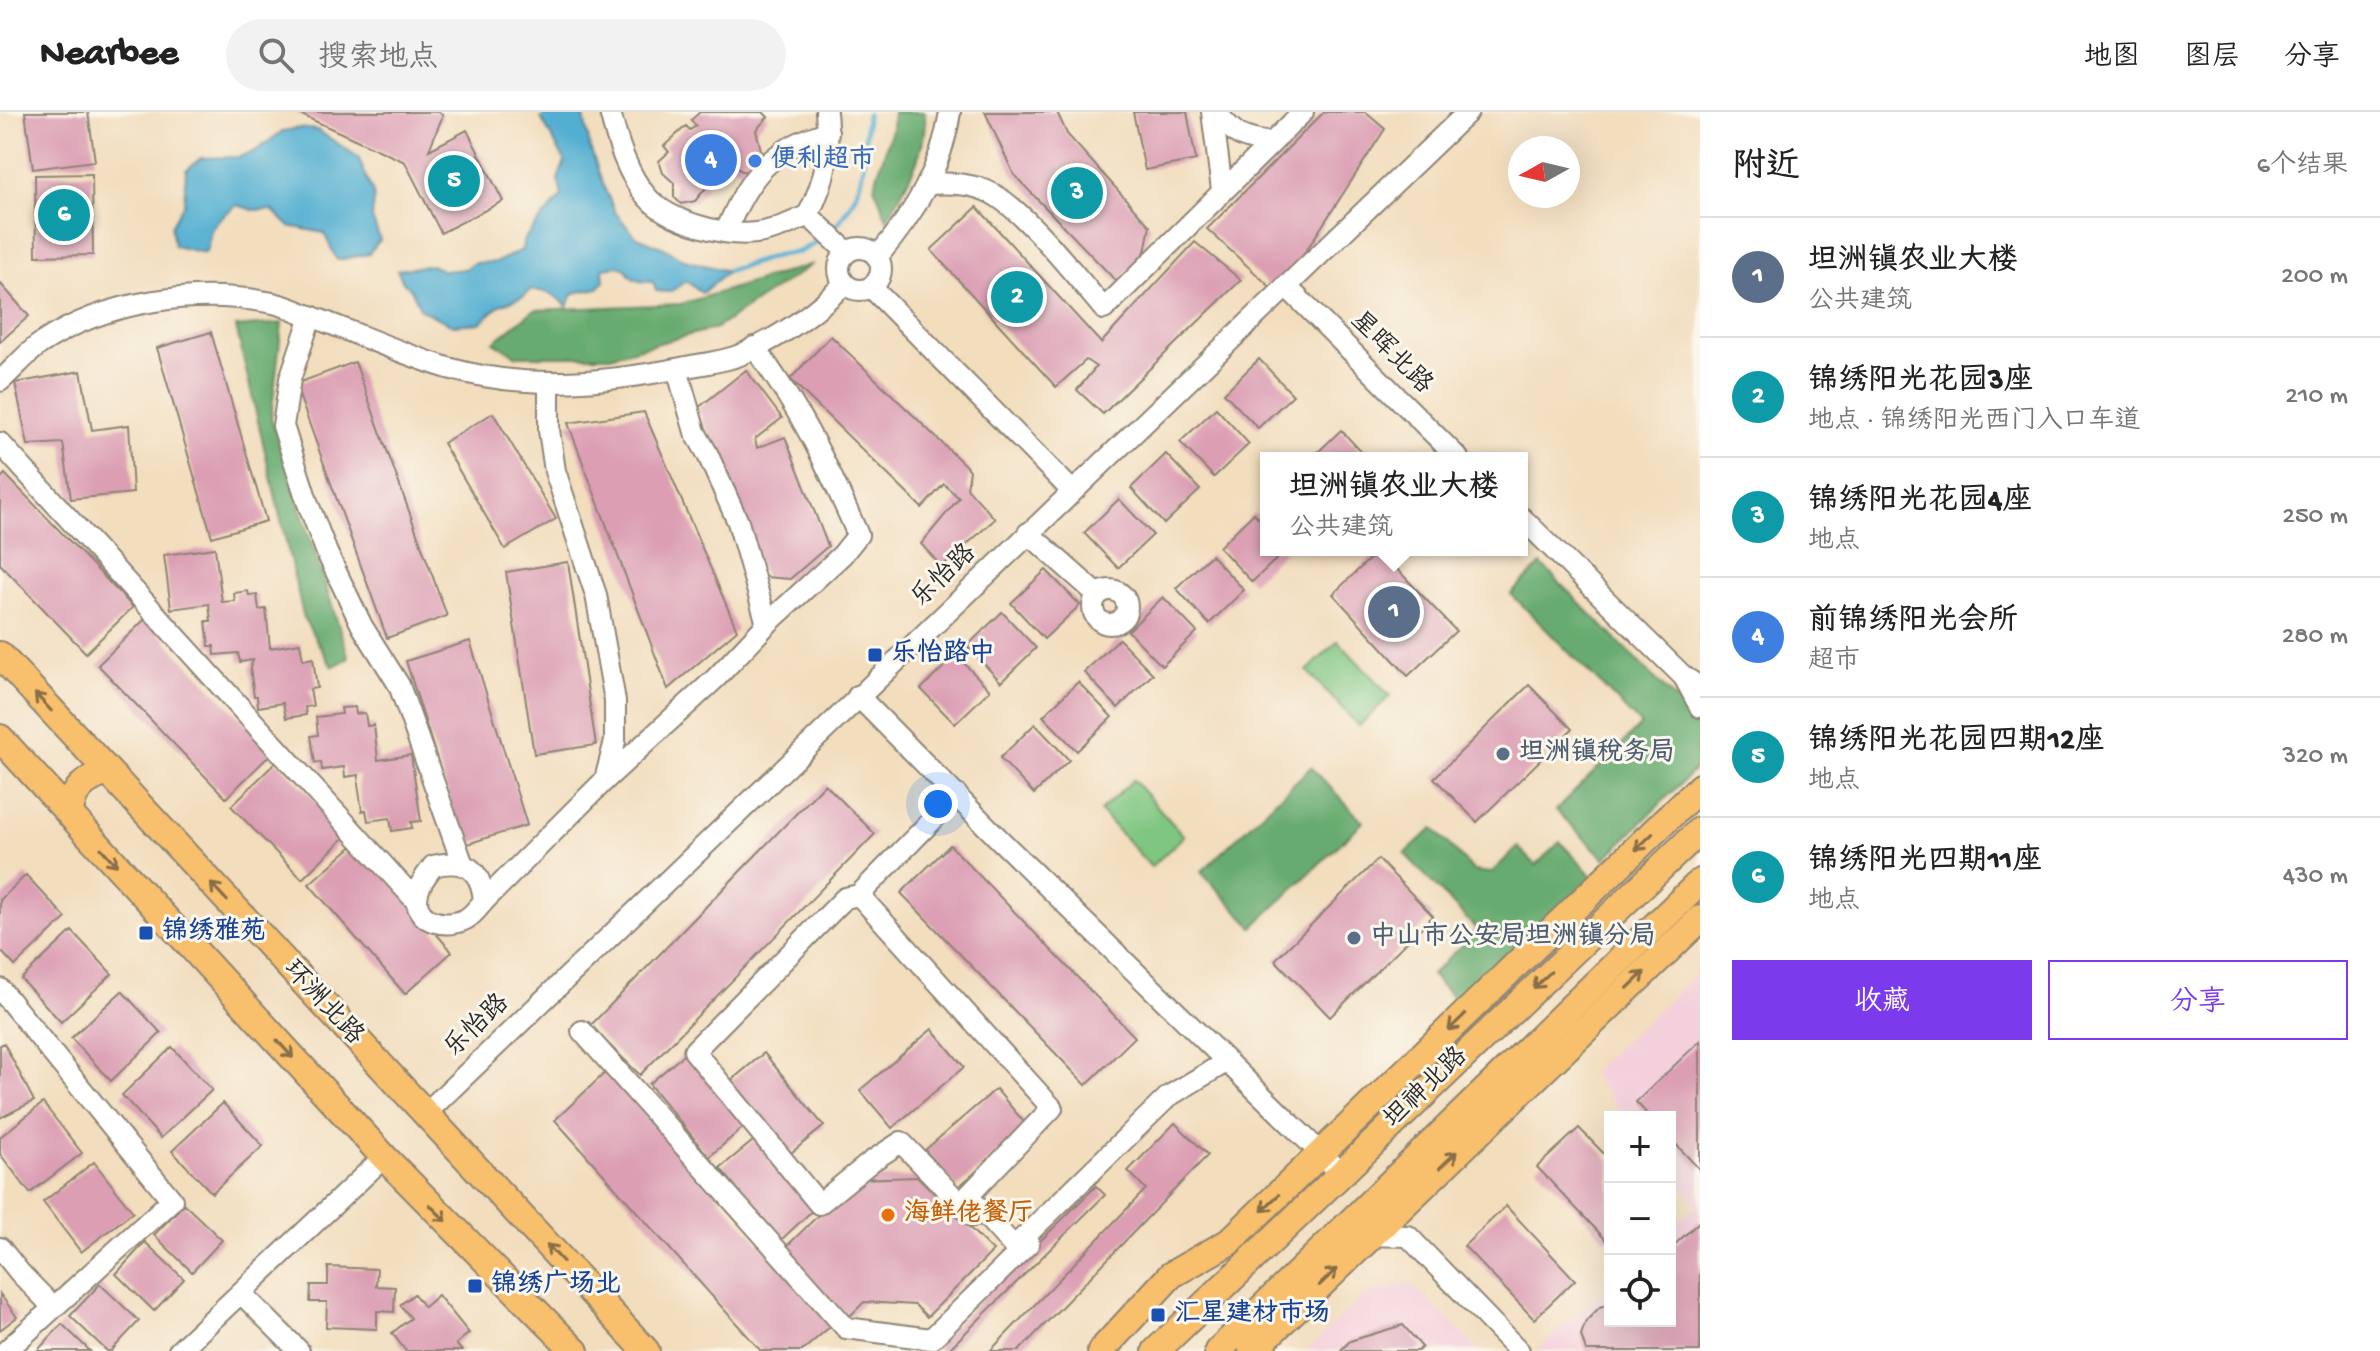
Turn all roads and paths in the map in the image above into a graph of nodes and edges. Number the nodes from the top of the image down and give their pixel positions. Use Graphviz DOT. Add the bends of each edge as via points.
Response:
graph roads {
  1 [pos="610,112"];
  2 [pos="950,112"];
  3 [pos="1214,112"];
  4 [pos="1303,112"];
  5 [pos="1468,112"];
  6 [pos="827,122"];
  7 [pos="1271,143"];
  8 [pos="929,184"];
  9 [pos="1222,190"];
  10 [pos="808,215"];
  11 [pos="726,232"];
  12 [pos="847,252"];
  13 [pos="878,256"];
  14 [pos="844,284"];
  15 [pos="1286,286"];
  16 [pos="872,288"];
  17 [pos="311,316"];
  18 [pos="754,347"];
  19 [pos="677,369"];
  20 [pos="0,381"];
  21 [pos="549,382"];
  22 [pos="0,443"];
  23 [pos="1452,452"];
  24 [pos="1072,491"];
  25 [pos="1528,524"];
  26 [pos="1028,533"];
  27 [pos="1098,595"];
  28 [pos="767,624"];
  29 [pos="0,655"];
  30 [pos="1692,682"];
  31 [pos="858,696"];
  32 [pos="1700,707"];
  33 [pos="0,738"];
  34 [pos="108,772"];
  35 [pos="605,780"];
  36 [pos="1700,787"];
  37 [pos="957,795"];
  38 [pos="70,814"];
  39 [pos="1700,830"];
  40 [pos="463,865"];
  41 [pos="1700,882"];
  42 [pos="859,895"];
  43 [pos="484,901"];
  44 [pos="417,902"];
  45 [pos="1700,919"];
  46 [pos="0,989"];
  47 [pos="582,1031"];
  48 [pos="1226,1062"];
  49 [pos="1173,1094"];
  50 [pos="425,1114"];
  51 [pos="1320,1154"];
  52 [pos="384,1157"];
  53 [pos="1417,1158"];
  54 [pos="1340,1172"];
  55 [pos="1412,1195"];
  56 [pos="1372,1234"];
  57 [pos="1408,1236"];
  58 [pos="1330,1242"];
  59 [pos="0,1248"];
  60 [pos="1011,1250"];
  61 [pos="241,1293"];
  62 [pos="53,1307"];
  63 [pos="919,1343"];
  64 [pos="6,1351"];
  65 [pos="179,1351"];
  66 [pos="299,1351"];
  67 [pos="575,1351"];
  68 [pos="646,1351"];
  69 [pos="1101,1351"];
  70 [pos="1156,1351"];
  71 [pos="1218,1351"];
  72 [pos="1252,1351"];
  73 [pos="1519,1351"];
  1 -- 11 [label="street" via="629,170 647,196 672,215"];
  2 -- 8 [label="street"];
  3 -- 7 [label="street" via="1244,139"];
  3 -- 9 [label="street"];
  4 -- 7 [label="street"];
  5 -- 15 [label="street, 乐怡路"];
  6 -- 10 [label="street" via="828,161"];
  6 -- 11 [label="street" via="759,169"];
  7 -- 9 [label="street"];
  8 -- 9 [label="street" via="973,186 992,193 1056,253 1104,309"];
  8 -- 13 [label="street"];
  10 -- 11 [label="street" via="767,231"];
  10 -- 12 [label="street"];
  12 -- 13 [label="street" via="867,248"];
  12 -- 14 [label="street" via="839,271"];
  13 -- 16 [label="street" via="881,276"];
  14 -- 16 [label="street" via="858,291"];
  14 -- 18 [label="street" via="822,306"];
  15 -- 23 [label="street, 星晖北路"];
  15 -- 24 [label="street, 乐怡路"];
  16 -- 24 [label="street"];
  17 -- 20 [label="street" via="274,303 241,300 144,302 38,345"];
  17 -- 21 [label="street" via="449,368"];
  17 -- 40 [label="street" via="290,379 283,426 327,553 362,626 399,685"];
  18 -- 19 [label="street" via="739,356"];
  18 -- 28 [label="street" via="813,436 858,535"];
  19 -- 21 [label="street" via="613,380"];
  19 -- 28 [label="street" via="695,432 738,522"];
  21 -- 35 [label="street" via="555,471 596,595 615,701 615,741"];
  22 -- 44 [label="street"];
  24 -- 26 [label="street, 乐怡路"];
  25 -- 30 [label="street"];
  26 -- 27 [label="street"];
  26 -- 31 [label="street, 乐怡路"];
  28 -- 35 [label="street"];
  34 -- 29 [label="main road, 环洲北路, one-way"];
  30 -- 32 [label="street"];
  31 -- 37 [label="street"];
  31 -- 50 [label="street, 乐怡路"];
  33 -- 38 [label="main road"];
  34 -- 38 [label="main road" via="81,784 71,798"];
  50 -- 34 [label="main road, 环洲北路, one-way"];
  35 -- 43 [label="street"];
  36 -- 51 [label="main road, one-way"];
  37 -- 42 [label="street"];
  37 -- 48 [label="street"];
  38 -- 52 [label="main road, one-way"];
  39 -- 54 [label="main road, 坦神北路, one-way"];
  40 -- 43 [label="street" via="483,884"];
  40 -- 44 [label="street" via="452,861 433,866 419,887"];
  41 -- 53 [label="main road, 坦神北路"];
  42 -- 60 [label="street" via="1052,1108 968,1196"];
  42 -- 60 [label="street" via="845,898 694,1051 819,1204 901,1142"];
  43 -- 44 [label="street" via="467,918 450,924 431,921"];
  55 -- 45 [label="main road, one-way"];
  46 -- 62 [label="street" via="172,1200"];
  47 -- 63 [label="street" via="846,1328"];
  48 -- 49 [label="street"];
  48 -- 51 [label="street"];
  49 -- 60 [label="street"];
  49 -- 63 [label="street" via="1167,1106 931,1339"];
  68 -- 50 [label="main road, 环洲北路, one-way"];
  51 -- 54 [label="street"];
  51 -- 69 [label="main road, one-way" via="1229,1242 1171,1275"];
  52 -- 61 [label="street"];
  52 -- 67 [label="main road, one-way"];
  53 -- 55 [label="street"];
  53 -- 58 [label="main road, 坦神北路"];
  54 -- 70 [label="main road, 坦神北路"];
  55 -- 56 [label="main road"];
  55 -- 57 [label="street"];
  56 -- 57 [label="street"];
  56 -- 58 [label="street"];
  72 -- 56 [label="main road, one-way"];
  57 -- 73 [label="street"];
  58 -- 71 [label="main road, 坦神北路"];
  59 -- 62 [label="street"];
  60 -- 63 [label="street"];
  61 -- 65 [label="street"];
  61 -- 66 [label="street"];
  62 -- 64 [label="street"];
}
